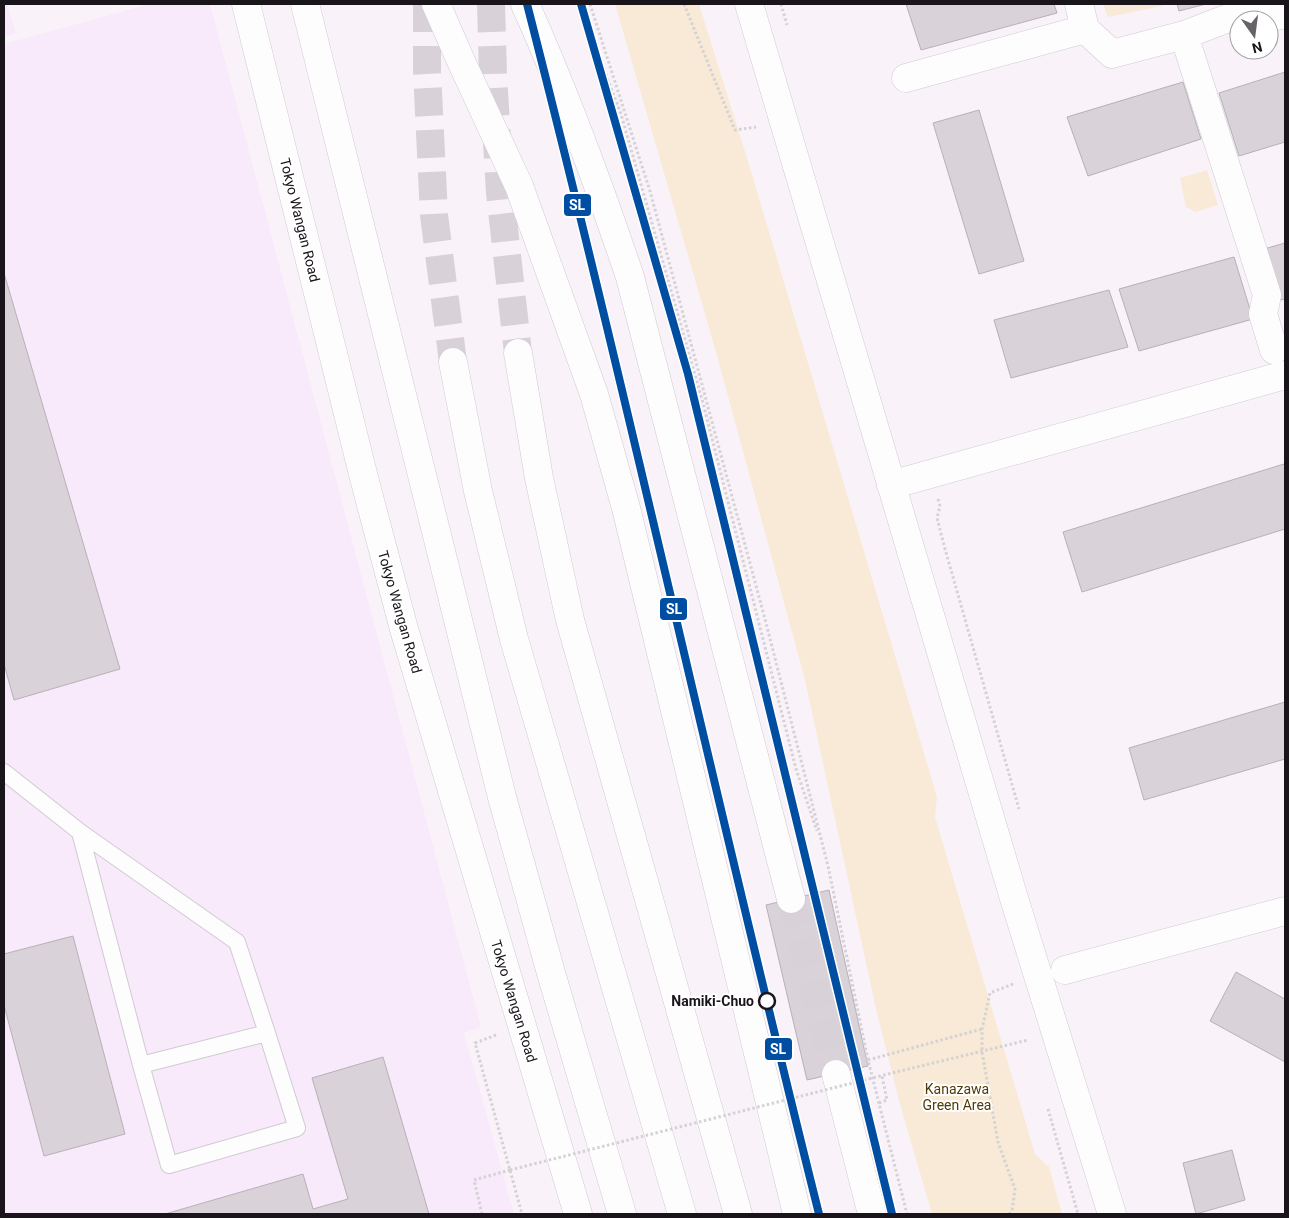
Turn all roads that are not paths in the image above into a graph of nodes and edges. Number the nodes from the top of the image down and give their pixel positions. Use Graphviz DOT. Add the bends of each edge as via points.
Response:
graph roads {
  1 [pos="246,4"];
  2 [pos="305,4"];
  3 [pos="436,4"];
  4 [pos="525,4"];
  5 [pos="748,4"];
  6 [pos="1285,14"];
  7 [pos="1082,16"];
  8 [pos="1184,35"];
  9 [pos="906,78"];
  10 [pos="1274,350"];
  11 [pos="518,353"];
  12 [pos="454,362"];
  13 [pos="1285,374"];
  14 [pos="891,485"];
  15 [pos="4,772"];
  16 [pos="80,832"];
  17 [pos="791,899"];
  18 [pos="1285,911"];
  19 [pos="1065,970"];
  20 [pos="267,1033"];
  21 [pos="141,1065"];
  22 [pos="836,1074"];
  23 [pos="578,1214"];
  24 [pos="622,1214"];
  25 [pos="682,1214"];
  26 [pos="738,1214"];
  27 [pos="797,1214"];
  28 [pos="872,1214"];
  29 [pos="1112,1214"];
  1 -- 23 [label="main road, Tokyo Wangan Road" via="402,620"];
  2 -- 24 [label="main road" via="502,797"];
  3 -- 27 [label="main road" via="519,186 594,394 626,508"];
  4 -- 17 [label="main road" via="604,198 630,277"];
  5 -- 14 [label="main road"];
  6 -- 8 [label="main road" via="1242,13"];
  7 -- 8 [label="main road" via="1112,54"];
  7 -- 9 [label="main road"];
  8 -- 10 [label="main road" via="1267,295 1263,314"];
  11 -- 26 [label="main road" via="539,478 570,620"];
  12 -- 25 [label="main road" via="478,491 514,639"];
  13 -- 14 [label="main road"];
  14 -- 29 [label="main road"];
  15 -- 16 [label="lane"];
  16 -- 20 [label="lane" via="237,942"];
  16 -- 21 [label="lane"];
  18 -- 19 [label="main road"];
  20 -- 21 [label="lane"];
  20 -- 21 [label="lane" via="297,1128 169,1165"];
  22 -- 28 [label="main road"];
}
